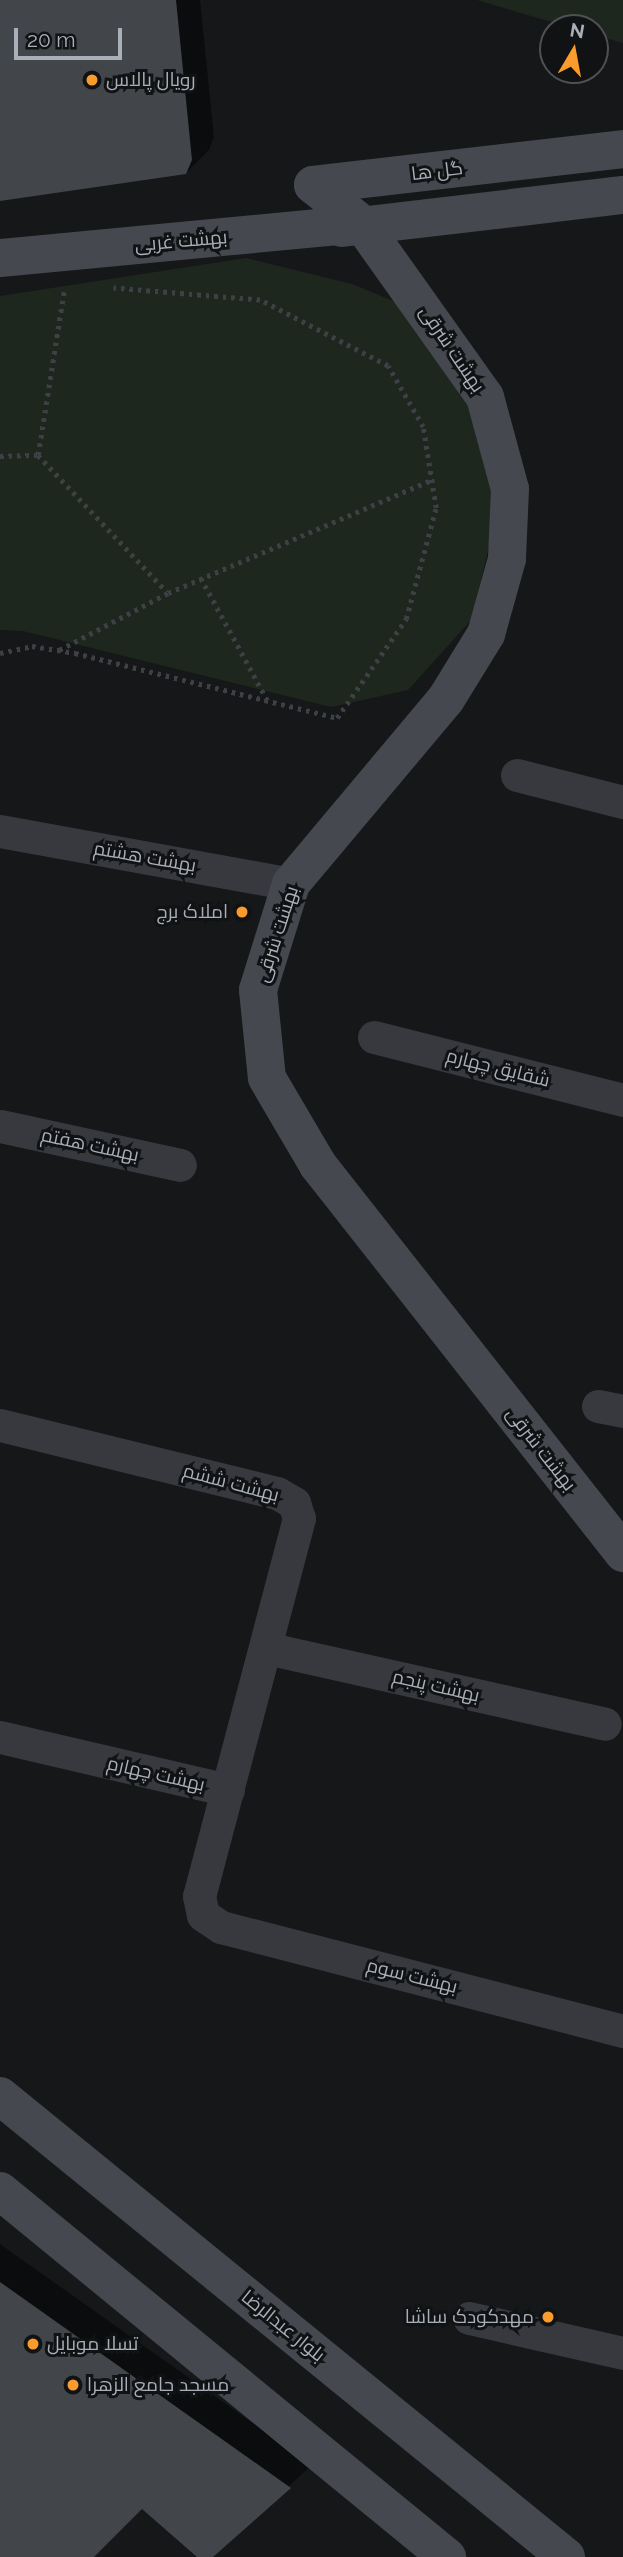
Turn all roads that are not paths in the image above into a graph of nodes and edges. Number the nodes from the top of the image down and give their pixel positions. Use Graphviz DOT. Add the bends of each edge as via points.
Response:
graph roads {
  1 [pos="623,149"];
  2 [pos="623,195"];
  3 [pos="361,228"];
  4 [pos="0,258"];
  5 [pos="517,775"];
  6 [pos="623,802"];
  7 [pos="0,831"];
  8 [pos="291,884"];
  9 [pos="374,1037"];
  10 [pos="623,1100"];
  11 [pos="0,1126"];
  12 [pos="180,1165"];
  13 [pos="0,1425"];
  14 [pos="623,1553"];
  15 [pos="267,1648"];
  16 [pos="606,1724"];
  17 [pos="0,1737"];
  18 [pos="228,1790"];
  19 [pos="204,1915"];
  20 [pos="623,2031"];
  21 [pos="0,2096"];
  22 [pos="0,2190"];
  23 [pos="469,2318"];
  24 [pos="623,2353"];
  25 [pos="549,2553"];
  26 [pos="447,2557"];
  1 -- 3 [label="main road, گل ها" via="313,185"];
  2 -- 3 [label="main road"];
  3 -- 4 [label="main road, بهشت غربی"];
  3 -- 8 [label="main road, بهشت شرقی" via="485,397 510,489 507,559 486,634 446,699"];
  5 -- 6 [label="street"];
  7 -- 8 [label="street, بهشت هشتم"];
  8 -- 14 [label="main road, بهشت شرقی" via="258,990 267,1078 318,1165"];
  9 -- 10 [label="street, شقایق چهارم"];
  11 -- 12 [label="street, بهشت هفتم"];
  13 -- 15 [label="street, بهشت ششم" via="277,1493 294,1503 299,1518"];
  15 -- 16 [label="street, بهشت پنجم"];
  15 -- 18 [label="street, بهشت ششم"];
  17 -- 18 [label="street, بهشت چهارم"];
  18 -- 19 [label="street, بهشت چهارم" via="199,1896"];
  19 -- 20 [label="street, بهشت سوم" via="221,1927"];
  21 -- 25 [label="main road, بلوار عبدالرضا"];
  22 -- 26 [label="main road"];
  23 -- 24 [label="street"];
}
